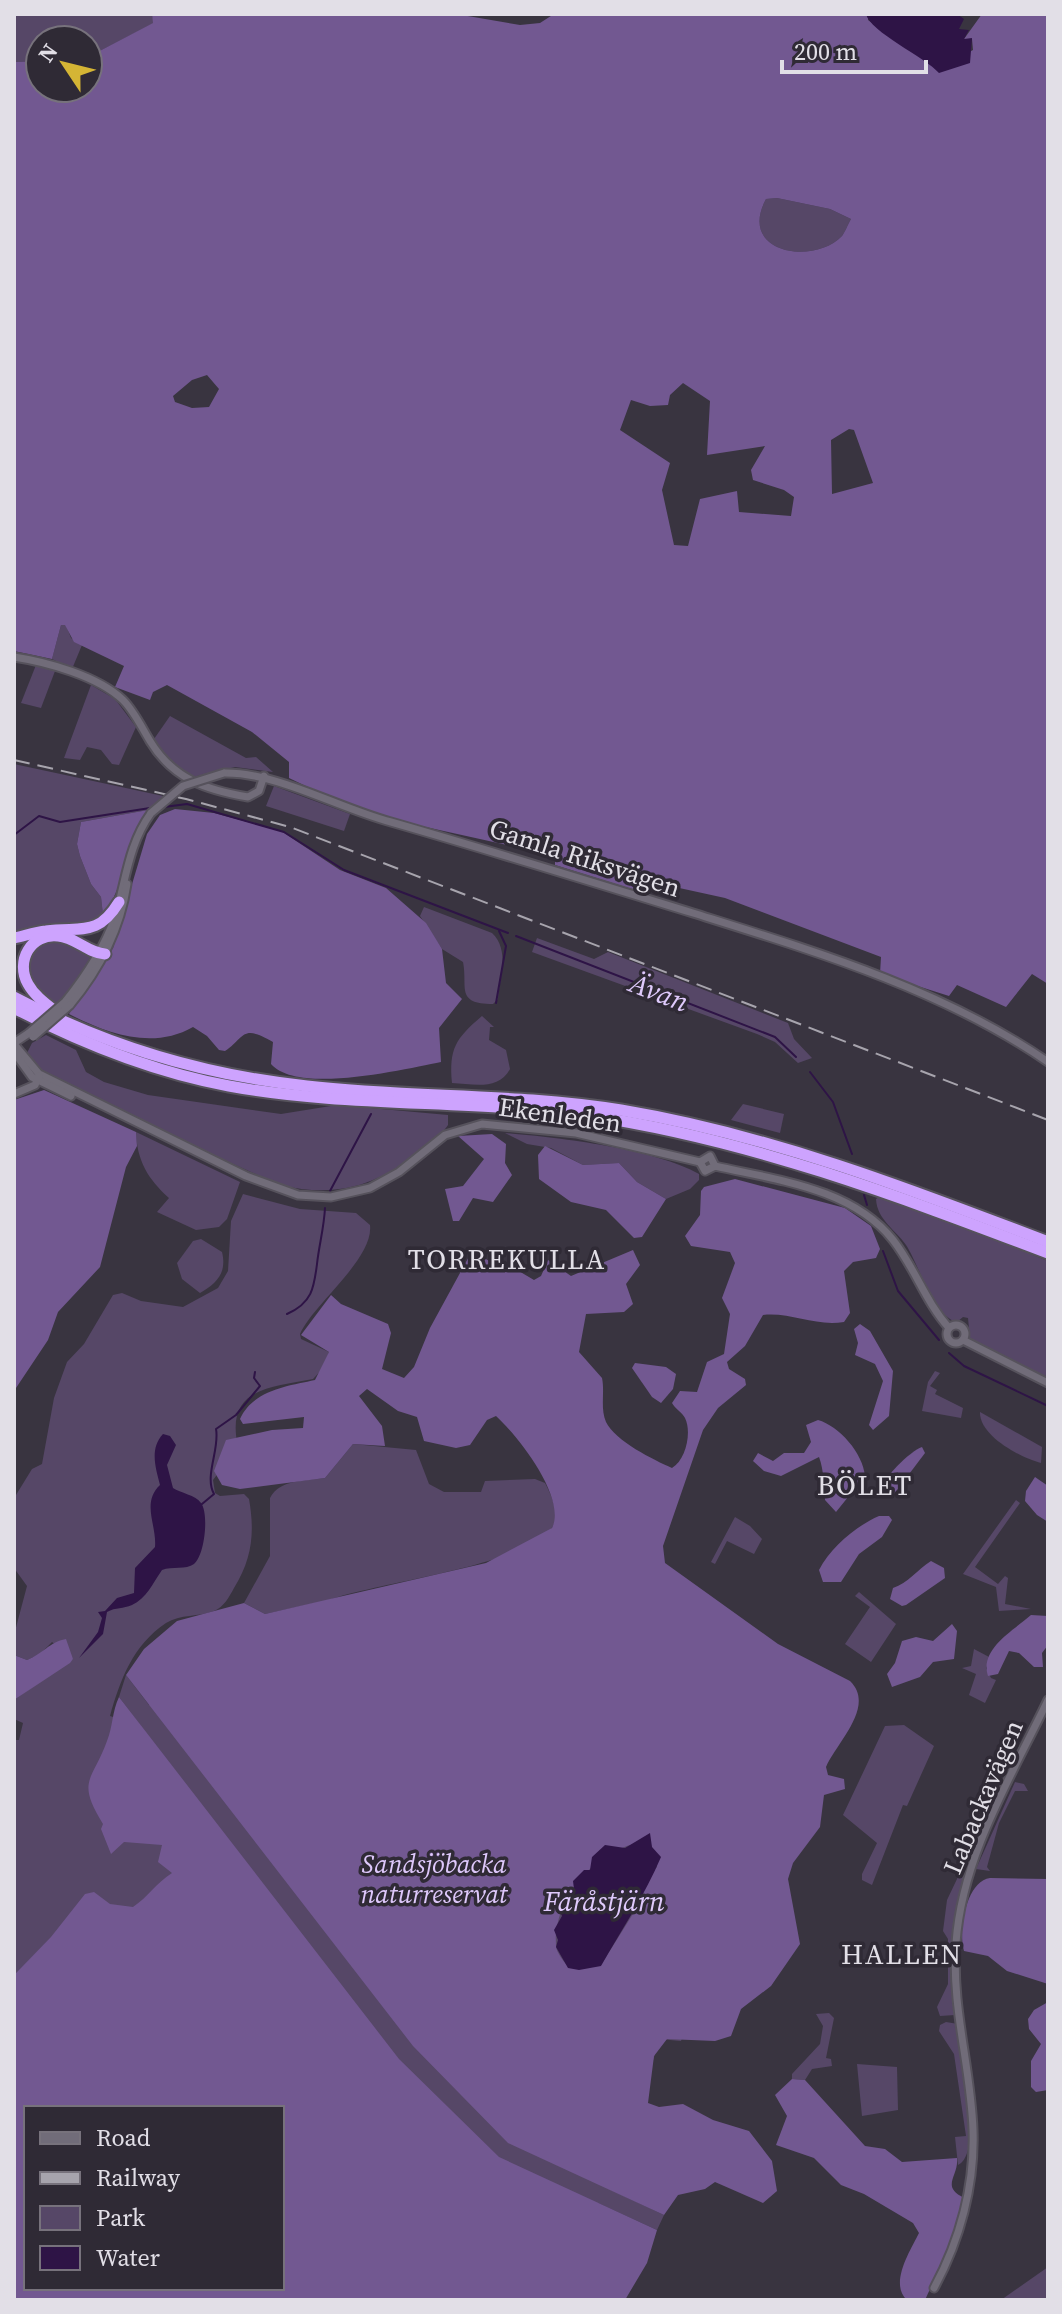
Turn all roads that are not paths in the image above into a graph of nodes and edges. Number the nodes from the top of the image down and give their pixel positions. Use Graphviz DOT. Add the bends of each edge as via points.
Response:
graph roads {
  1 [pos="14,657"];
  2 [pos="264,776"];
  3 [pos="130,858"];
  4 [pos="119,902"];
  5 [pos="64,931"];
  6 [pos="14,938"];
  7 [pos="102,952"];
  8 [pos="14,997"];
  9 [pos="14,1010"];
  10 [pos="72,1026"];
  11 [pos="15,1047"];
  12 [pos="1048,1062"];
  13 [pos="37,1077"];
  14 [pos="14,1092"];
  15 [pos="1048,1242"];
  16 [pos="1048,1253"];
  17 [pos="949,1328"];
  18 [pos="963,1340"];
  19 [pos="1048,1383"];
  20 [pos="1048,1700"];
  21 [pos="934,2288"];
  1 -- 2 [label="street" via="112,691 127,704 160,757 188,781 248,797 259,791"];
  2 -- 3 [label="street, Gamla Riksvägen, bridge" via="224,773 183,786 151,813"];
  2 -- 12 [label="street, Gamla Riksvägen" via="352,811 478,845 813,952 971,1014"];
  3 -- 4 [label="street, Gamla Riksvägen"];
  3 -- 7 [label="street, Gamla Riksvägen" via="121,915"];
  4 -- 5 [label="highway" via="96,926"];
  4 -- 7 [label="street, Gamla Riksvägen"];
  5 -- 6 [label="highway"];
  5 -- 7 [label="highway"];
  7 -- 10 [label="highway" via="56,935 36,941 25,955 28,983"];
  7 -- 11 [label="street, Gamla Riksvägen, bridge" via="67,1004"];
  8 -- 10 [label="highway"];
  9 -- 16 [label="highway" via="164,1071 232,1087 522,1108 648,1126 753,1149 840,1175"];
  10 -- 15 [label="highway" via="182,1064 309,1087 469,1088 547,1096 706,1127 796,1150"];
  11 -- 13 [label="street, Ekenleden"];
  13 -- 14 [label="street"];
  13 -- 17 [label="street, Ekenleden" via="269,1186 310,1197 375,1186 445,1135 482,1124 576,1133 700,1162 710,1156 715,1166 810,1189 868,1217 895,1242 929,1304"];
  17 -- 18 [label="street" via="950,1341"];
  17 -- 18 [label="street" via="962,1326"];
  18 -- 19 [label="street"];
  20 -- 21 [label="street, Labackavägen" via="982,1840 960,1912 955,1977 972,2159 963,2219"];
}
